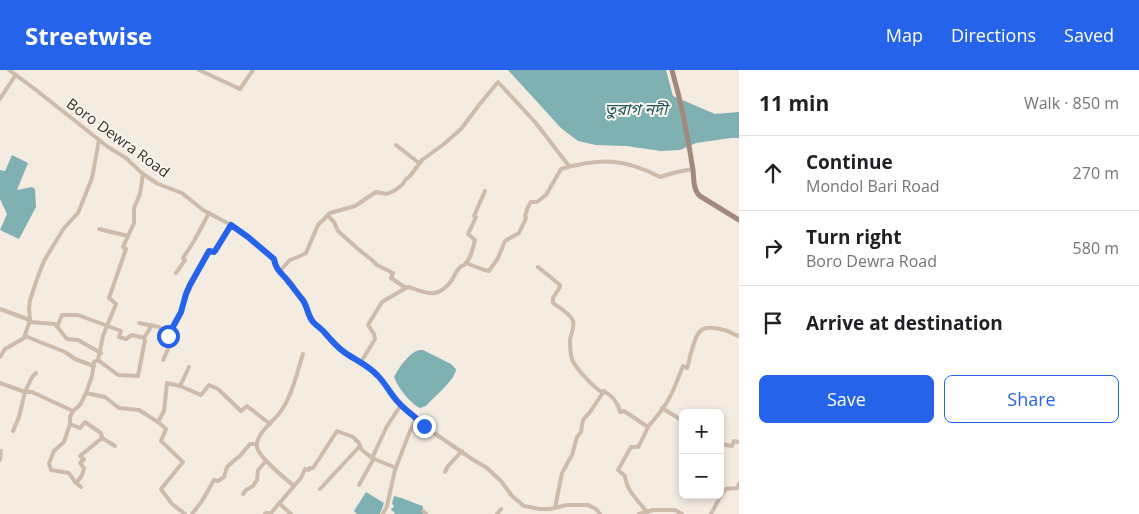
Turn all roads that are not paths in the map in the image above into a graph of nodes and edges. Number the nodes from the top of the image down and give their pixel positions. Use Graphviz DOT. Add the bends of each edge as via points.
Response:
graph roads {
  1 [pos="9,70"];
  2 [pos="200,70"];
  3 [pos="253,70"];
  4 [pos="672,71"];
  5 [pos="15,76"];
  6 [pos="0,98"];
  7 [pos="99,140"];
  8 [pos="396,145"];
  9 [pos="419,163"];
  10 [pos="569,166"];
  11 [pos="692,167"];
  12 [pos="144,174"];
  13 [pos="485,192"];
  14 [pos="209,213"];
  15 [pos="328,216"];
  16 [pos="739,220"];
  17 [pos="231,225"];
  18 [pos="99,229"];
  19 [pos="128,236"];
  20 [pos="466,263"];
  21 [pos="538,267"];
  22 [pos="279,272"];
  23 [pos="176,274"];
  24 [pos="406,288"];
  25 [pos="0,308"];
  26 [pos="29,321"];
  27 [pos="139,323"];
  28 [pos="152,325"];
  29 [pos="107,326"];
  30 [pos="57,327"];
  31 [pos="25,336"];
  32 [pos="168,336"];
  33 [pos="739,336"];
  34 [pos="144,338"];
  35 [pos="100,353"];
  36 [pos="303,354"];
  37 [pos="0,357"];
  38 [pos="98,360"];
  39 [pos="163,360"];
  40 [pos="361,362"];
  41 [pos="94,366"];
  42 [pos="189,367"];
  43 [pos="36,373"];
  44 [pos="0,383"];
  45 [pos="180,386"];
  46 [pos="604,391"];
  47 [pos="25,392"];
  48 [pos="86,393"];
  49 [pos="401,405"];
  50 [pos="662,408"];
  51 [pos="73,411"];
  52 [pos="417,418"];
  53 [pos="679,419"];
  54 [pos="158,422"];
  55 [pos="70,424"];
  56 [pos="270,424"];
  57 [pos="648,427"];
  58 [pos="13,431"];
  59 [pos="102,438"];
  60 [pos="739,442"];
  61 [pos="257,444"];
  62 [pos="724,445"];
  63 [pos="115,446"];
  64 [pos="360,446"];
  65 [pos="1,451"];
  66 [pos="462,451"];
  67 [pos="373,458"];
  68 [pos="0,460"];
  69 [pos="266,461"];
  70 [pos="396,468"];
  71 [pos="445,472"];
  72 [pos="75,482"];
  73 [pos="739,484"];
  74 [pos="359,485"];
  75 [pos="294,486"];
  76 [pos="81,487"];
  77 [pos="320,489"];
  78 [pos="243,494"];
  79 [pos="279,503"];
  80 [pos="555,508"];
  81 [pos="501,509"];
  82 [pos="647,512"];
  83 [pos="383,513"];
  84 [pos="185,514"];
  85 [pos="192,514"];
  86 [pos="265,514"];
  87 [pos="291,514"];
  88 [pos="388,514"];
  89 [pos="497,514"];
  90 [pos="600,514"];
  91 [pos="639,514"];
  92 [pos="682,514"];
  93 [pos="711,514"];
  1 -- 5 [label="street, Boro Dewra Road"];
  2 -- 3 [label="street" via="240,89"];
  4 -- 11 [label="street"];
  5 -- 6 [label="street"];
  5 -- 7 [label="street, Boro Dewra Road"];
  7 -- 12 [label="street, Boro Dewra Road"];
  7 -- 26 [label="street" via="92,178 78,213 64,228 44,261 30,300"];
  8 -- 9 [label="street"];
  9 -- 10 [label="street" via="461,129 498,82"];
  9 -- 15 [label="street" via="394,191 386,194 376,192 355,206"];
  10 -- 11 [label="street" via="604,161 632,164 660,177"];
  10 -- 20 [label="street" via="561,169 546,195 528,206 519,233 505,241 489,271"];
  11 -- 16 [label="street" via="698,194"];
  12 -- 14 [label="street, Boro Dewra Road" via="158,184 182,193"];
  12 -- 19 [label="street" via="134,208 134,223"];
  13 -- 20 [label="street" via="468,234 475,240"];
  14 -- 17 [label="street, Boro Dewra Road"];
  14 -- 23 [label="street"];
  15 -- 22 [label="street" via="318,225 306,253 290,260"];
  15 -- 24 [label="street" via="338,231 377,265 393,273 390,278"];
  17 -- 22 [label="street, Boro Dewra Road" via="269,254"];
  17 -- 32 [label="street" via="215,251 209,251 200,266"];
  18 -- 19 [label="street"];
  19 -- 29 [label="street" via="109,298 116,304"];
  20 -- 24 [label="street" via="444,290 428,294 410,286"];
  21 -- 46 [label="street" via="560,285 553,302 573,320 570,340 572,361 590,383"];
  22 -- 40 [label="street, Boro Dewra Road" via="304,300 313,322 333,342"];
  24 -- 40 [label="street" via="382,302 377,309 368,325 375,339"];
  25 -- 26 [label="street"];
  26 -- 30 [label="street" via="55,324"];
  26 -- 31 [label="street"];
  27 -- 28 [label="street"];
  28 -- 32 [label="street"];
  28 -- 34 [label="street"];
  29 -- 30 [label="street" via="78,315 62,315"];
  29 -- 34 [label="street" via="121,331 119,337 132,335"];
  29 -- 35 [label="street"];
  30 -- 35 [label="street" via="67,339 78,340"];
  31 -- 37 [label="street" via="5,349"];
  31 -- 41 [label="street"];
  32 -- 39 [label="street" via="172,341"];
  33 -- 50 [label="street" via="724,330 703,328 695,339 690,363 687,368 683,366"];
  34 -- 38 [label="street" via="138,376 118,376"];
  35 -- 38 [label="street"];
  36 -- 56 [label="street" via="289,398"];
  38 -- 41 [label="street"];
  40 -- 49 [label="street, Boro Dewra Road" via="378,376"];
  41 -- 48 [label="street"];
  42 -- 45 [label="street"];
  43 -- 47 [label="street"];
  44 -- 47 [label="street"];
  45 -- 54 [label="street" via="167,383 164,411"];
  45 -- 56 [label="street" via="202,395 209,384 241,411 247,406"];
  46 -- 57 [label="street" via="618,404 620,412"];
  46 -- 80 [label="street" via="583,420 572,455 562,473"];
  47 -- 51 [label="street" via="32,392"];
  47 -- 58 [label="street"];
  48 -- 51 [label="street"];
  48 -- 54 [label="street" via="105,397 120,408 139,410"];
  49 -- 52 [label="street, Boro Dewra Road"];
  49 -- 67 [label="street" via="387,426"];
  50 -- 53 [label="street"];
  50 -- 57 [label="street"];
  51 -- 55 [label="street"];
  52 -- 66 [label="street, Boro Dewra Road"];
  52 -- 70 [label="street"];
  54 -- 84 [label="street" via="166,429 161,440 182,462 161,489"];
  55 -- 59 [label="street" via="80,428 85,422"];
  55 -- 72 [label="street" via="64,442 48,463 51,470 69,473"];
  56 -- 61 [label="street"];
  57 -- 82 [label="street" via="639,446 631,446 618,470"];
  59 -- 63 [label="street"];
  59 -- 72 [label="street" via="80,456 84,460 80,463 84,468"];
  60 -- 62 [label="street" via="734,441 732,446"];
  61 -- 69 [label="street"];
  61 -- 85 [label="street" via="250,444 227,467 224,477 214,480"];
  64 -- 67 [label="street"];
  64 -- 75 [label="street" via="353,437 337,431 313,468 305,469"];
  64 -- 77 [label="street"];
  65 -- 68 [label="street"];
  66 -- 71 [label="street"];
  66 -- 80 [label="street, Boro Dewra Road" via="487,468 524,506"];
  67 -- 70 [label="street"];
  67 -- 74 [label="street"];
  69 -- 75 [label="street"];
  69 -- 78 [label="street" via="258,470 253,486"];
  70 -- 83 [label="street"];
  72 -- 76 [label="street"];
  73 -- 93 [label="street" via="737,488 726,489"];
  75 -- 79 [label="street"];
  79 -- 86 [label="street"];
  79 -- 87 [label="street"];
  80 -- 90 [label="street, Boro Dewra Road" via="588,505"];
  81 -- 89 [label="street"];
  82 -- 91 [label="street"];
  82 -- 92 [label="street" via="675,510"];
  83 -- 88 [label="street"];
}
